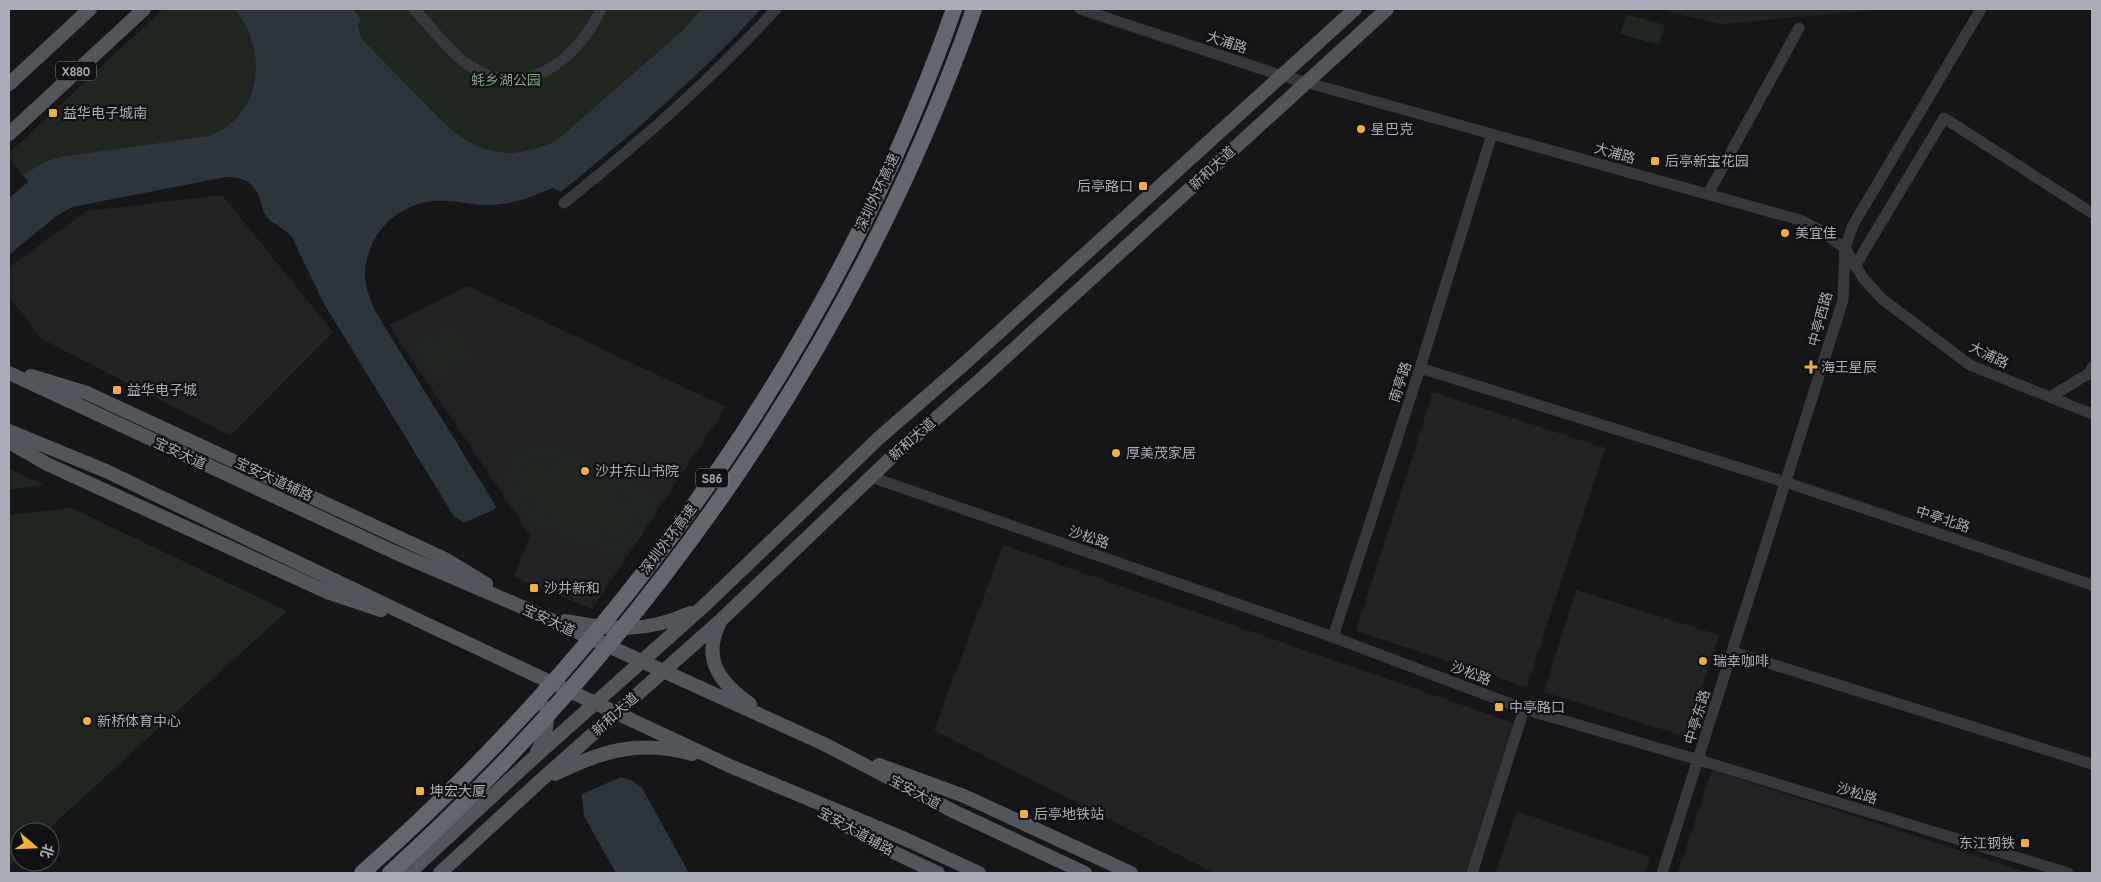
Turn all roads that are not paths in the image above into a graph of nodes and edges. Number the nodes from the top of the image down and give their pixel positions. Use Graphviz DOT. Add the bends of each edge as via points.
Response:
graph roads {
  1 [pos="90,9"];
  2 [pos="144,9"];
  3 [pos="414,9"];
  4 [pos="601,9"];
  5 [pos="776,9"];
  6 [pos="954,9"];
  7 [pos="974,9"];
  8 [pos="1080,9"];
  9 [pos="1355,9"];
  10 [pos="1387,9"];
  11 [pos="1981,9"];
  12 [pos="1800,28"];
  13 [pos="1280,75"];
  14 [pos="1305,82"];
  15 [pos="9,84"];
  16 [pos="9,134"];
  17 [pos="1492,134"];
  18 [pos="1708,194"];
  19 [pos="564,203"];
  20 [pos="2092,212"];
  21 [pos="1845,248"];
  22 [pos="1855,266"];
  23 [pos="1420,368"];
  24 [pos="2092,368"];
  25 [pos="9,369"];
  26 [pos="9,373"];
  27 [pos="2050,398"];
  28 [pos="2092,414"];
  29 [pos="9,431"];
  30 [pos="9,442"];
  31 [pos="871,476"];
  32 [pos="1785,482"];
  33 [pos="2092,585"];
  34 [pos="706,604"];
  35 [pos="529,610"];
  36 [pos="546,618"];
  37 [pos="721,620"];
  38 [pos="422,622"];
  39 [pos="1333,637"];
  40 [pos="1733,652"];
  41 [pos="641,662"];
  42 [pos="521,668"];
  43 [pos="662,672"];
  44 [pos="596,702"];
  45 [pos="1524,709"];
  46 [pos="617,712"];
  47 [pos="777,723"];
  48 [pos="824,744"];
  49 [pos="1699,760"];
  50 [pos="528,763"];
  51 [pos="2092,764"];
  52 [pos="730,766"];
  53 [pos="540,780"];
  54 [pos="776,786"];
  55 [pos="362,873"];
  56 [pos="390,873"];
  57 [pos="408,873"];
  58 [pos="440,873"];
  59 [pos="938,873"];
  60 [pos="979,873"];
  61 [pos="1085,873"];
  62 [pos="1131,873"];
  63 [pos="1472,873"];
  64 [pos="1662,873"];
  65 [pos="2068,873"];
  1 -- 15 [label="main road, X880"];
  2 -- 16 [label="main road, X880"];
  3 -- 4 [label="street" via="467,63 488,74 510,79 534,76 560,63 593,27"];
  5 -- 19 [label="street" via="700,87 635,146"];
  6 -- 55 [label="highway, 深圳外环高速 / S86, bridge" via="909,123 846,257 795,348 712,479 634,585 550,685 472,768"];
  7 -- 56 [label="highway, 深圳外环高速 / S86, bridge" via="930,123 862,265 785,402 727,490 643,603 564,698 492,775"];
  8 -- 13 [label="street, 大浦路"];
  9 -- 13 [label="main road, 新和大道"];
  10 -- 14 [label="main road, 新和大道"];
  11 -- 21 [label="street, 中亭西路" via="1858,214"];
  12 -- 18 [label="street"];
  13 -- 14 [label="street, 大浦路"];
  13 -- 34 [label="main road, 新和大道" via="979,351 880,437"];
  14 -- 17 [label="street, 大浦路"];
  14 -- 31 [label="main road, 新和大道"];
  17 -- 18 [label="street, 大浦路"];
  17 -- 23 [label="street, 南亭路"];
  18 -- 21 [label="street, 大浦路" via="1800,220"];
  20 -- 22 [label="street" via="1944,118"];
  21 -- 22 [label="street, 大浦路"];
  21 -- 32 [label="street, 中亭西路" via="1843,300"];
  22 -- 27 [label="street, 大浦路" via="1882,299 1970,365"];
  23 -- 32 [label="street, 中亭北路"];
  23 -- 39 [label="street, 南亭路"];
  24 -- 27 [label="street" via="2088,374"];
  25 -- 35 [label="main road, 宝安大道辅路" via="86,393 446,559"];
  26 -- 35 [label="main road, 宝安大道" via="394,552"];
  27 -- 28 [label="street, 大浦路"];
  29 -- 38 [label="main road" via="106,471"];
  30 -- 38 [label="main road" via="47,464 327,592"];
  31 -- 37 [label="main road, 新和大道"];
  31 -- 39 [label="street, 沙松路"];
  32 -- 33 [label="street, 中亭北路"];
  32 -- 40 [label="street, 中亭东路"];
  34 -- 36 [label="main road" via="678,619 633,629 602,628"];
  34 -- 41 [label="main road, 新和大道"];
  35 -- 36 [label="main road, 宝安大道"];
  36 -- 41 [label="main road, 宝安大道"];
  37 -- 43 [label="main road, 新和大道"];
  37 -- 47 [label="main road" via="713,648 720,676 732,692"];
  38 -- 42 [label="main road"];
  39 -- 45 [label="street, 沙松路"];
  40 -- 49 [label="street, 中亭东路"];
  40 -- 51 [label="street"];
  41 -- 43 [label="main road, 宝安大道"];
  41 -- 44 [label="main road, 新和大道"];
  42 -- 44 [label="main road"];
  42 -- 50 [label="main road" via="542,693 547,714 543,741"];
  43 -- 46 [label="main road, 新和大道"];
  43 -- 47 [label="main road, 宝安大道"];
  44 -- 46 [label="main road"];
  44 -- 50 [label="main road, 新和大道"];
  45 -- 49 [label="street, 沙松路"];
  45 -- 63 [label="street"];
  46 -- 52 [label="main road"];
  46 -- 53 [label="main road, 新和大道"];
  47 -- 48 [label="main road, 宝安大道"];
  48 -- 61 [label="main road, 宝安大道" via="955,812"];
  48 -- 62 [label="main road" via="964,796"];
  49 -- 64 [label="street, 中亭东路"];
  49 -- 65 [label="street, 沙松路"];
  50 -- 57 [label="main road, 新和大道"];
  52 -- 53 [label="main road" via="682,751 634,747 596,755"];
  52 -- 54 [label="main road"];
  53 -- 58 [label="main road, 新和大道"];
  54 -- 59 [label="main road, 宝安大道辅路" via="893,852"];
  54 -- 60 [label="main road"];
}
